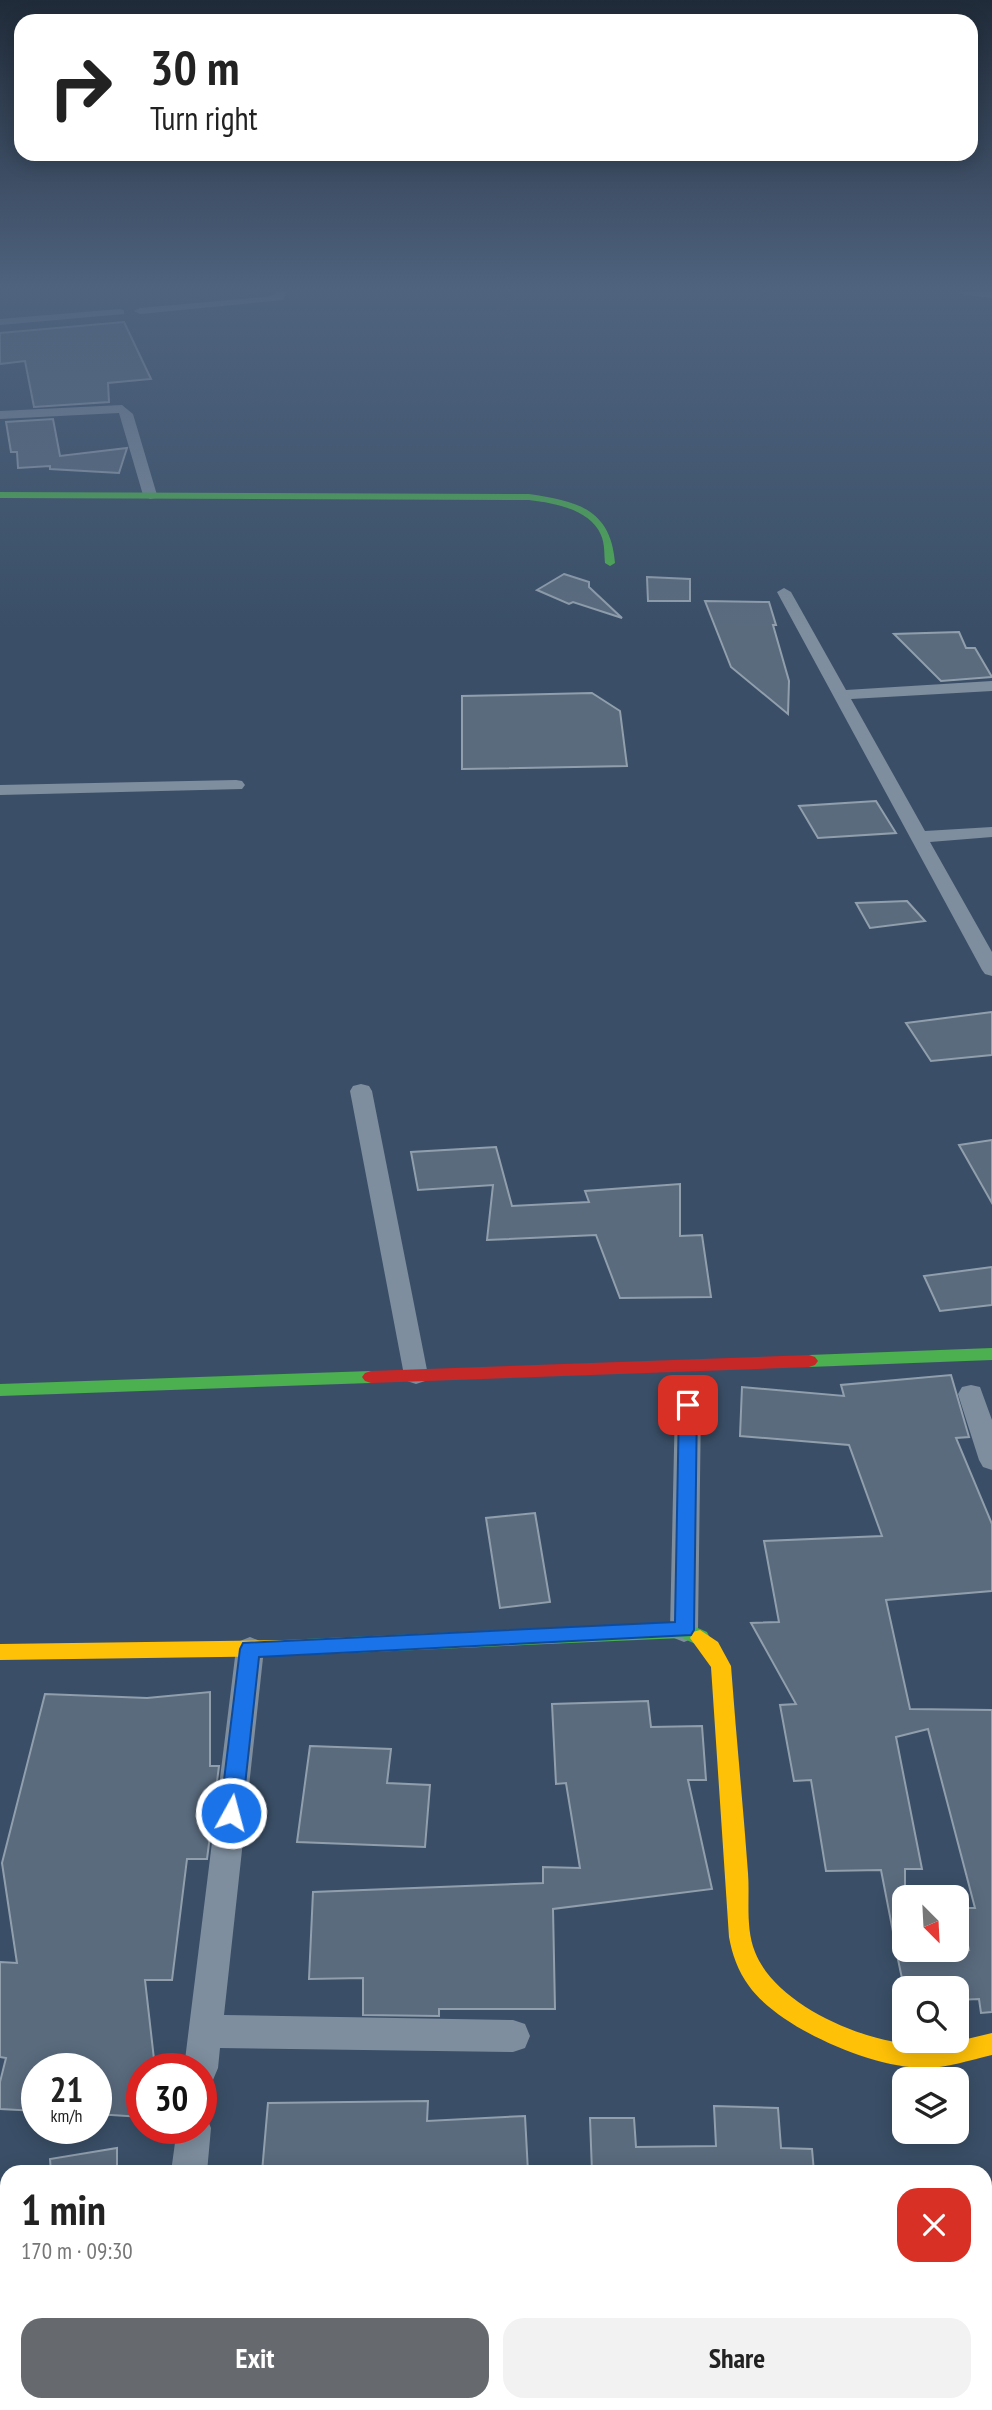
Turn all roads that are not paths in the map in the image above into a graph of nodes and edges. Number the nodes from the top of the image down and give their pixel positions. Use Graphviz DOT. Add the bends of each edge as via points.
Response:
graph roads {
  1 [pos="0,415"];
  2 [pos="0,495"];
  3 [pos="150,495"];
  4 [pos="610,563"];
  5 [pos="784,592"];
  6 [pos="992,685"];
  7 [pos="842,695"];
  8 [pos="236,785"];
  9 [pos="0,790"];
  10 [pos="992,832"];
  11 [pos="919,837"];
  12 [pos="992,970"];
  13 [pos="361,1091"];
  14 [pos="992,1354"];
  15 [pos="416,1375"];
  16 [pos="0,1390"];
  17 [pos="971,1394"];
  18 [pos="688,1405"];
  19 [pos="992,1460"];
  20 [pos="684,1630"];
  21 [pos="250,1649"];
  22 [pos="0,1652"];
  23 [pos="205,2031"];
  24 [pos="513,2036"];
  25 [pos="992,2044"];
  26 [pos="203,2053"];
  27 [pos="192,2144"];
  28 [pos="190,2165"];
  1 -- 3 [label="street" via="122,409"];
  2 -- 3 [label="street"];
  3 -- 4 [label="street" via="540,498 573,508 596,522 606,533"];
  5 -- 7 [label="street"];
  6 -- 7 [label="street"];
  7 -- 11 [label="street"];
  8 -- 9 [label="street"];
  10 -- 11 [label="street"];
  11 -- 12 [label="street"];
  13 -- 15 [label="street"];
  14 -- 15 [label="street"];
  15 -- 16 [label="street"];
  17 -- 19 [label="street"];
  18 -- 20 [label="street"];
  20 -- 21 [label="street"];
  20 -- 25 [label="street" via="703,1638 721,1666 737,1930 746,1960 759,1978 794,2015 836,2035 915,2056"];
  21 -- 22 [label="street"];
  21 -- 23 [label="street"];
  23 -- 24 [label="street"];
  23 -- 26 [label="street"];
  27 -- 28 [label="street"];
}
